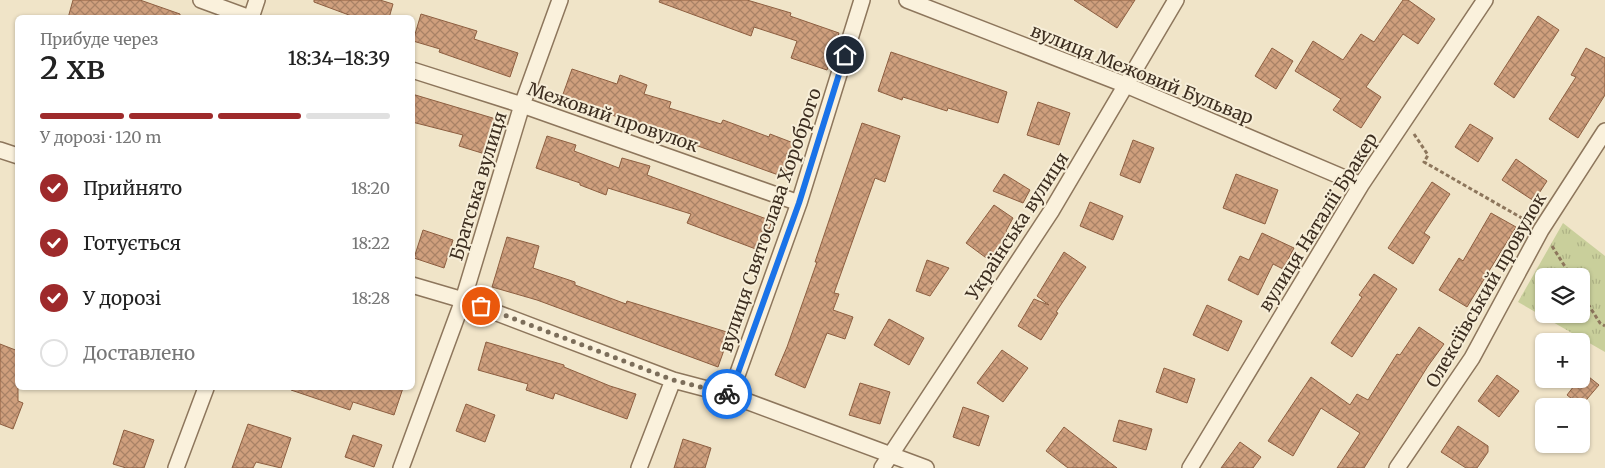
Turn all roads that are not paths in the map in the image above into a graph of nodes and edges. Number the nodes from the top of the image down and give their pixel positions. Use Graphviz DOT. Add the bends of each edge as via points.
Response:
graph roads {
  1 [pos="201,0"];
  2 [pos="258,0"];
  3 [pos="560,0"];
  4 [pos="862,0"];
  5 [pos="907,0"];
  6 [pos="1176,0"];
  7 [pos="1485,0"];
  8 [pos="243,15"];
  9 [pos="252,15"];
  10 [pos="415,71"];
  11 [pos="1126,85"];
  12 [pos="522,105"];
  13 [pos="1605,131"];
  14 [pos="0,150"];
  15 [pos="15,155"];
  16 [pos="1361,185"];
  17 [pos="799,203"];
  18 [pos="415,286"];
  19 [pos="463,300"];
  20 [pos="673,380"];
  21 [pos="205,390"];
  22 [pos="730,395"];
  23 [pos="886,462"];
  24 [pos="176,468"];
  25 [pos="401,468"];
  26 [pos="639,468"];
  27 [pos="926,468"];
  28 [pos="1190,468"];
  29 [pos="1397,468"];
  1 -- 8 [label="street"];
  2 -- 9 [label="street"];
  3 -- 12 [label="street, Братська вулиця"];
  4 -- 17 [label="street, вулиця Святослава Хороброго"];
  5 -- 11 [label="street, вулиця Межовий Бульвар"];
  6 -- 11 [label="street, Українська вулиця"];
  7 -- 16 [label="street, вулиця Наталії Бракер"];
  10 -- 12 [label="street, Межовий провулок"];
  11 -- 16 [label="street, вулиця Межовий Бульвар"];
  11 -- 23 [label="street, Українська вулиця" via="1052,210"];
  12 -- 17 [label="street, Межовий провулок"];
  12 -- 19 [label="street, Братська вулиця"];
  13 -- 29 [label="street, Олексіївський провулок" via="1542,230 1472,358"];
  14 -- 15 [label="street"];
  16 -- 28 [label="street, вулиця Наталії Бракер"];
  17 -- 22 [label="street, вулиця Святослава Хороброго"];
  18 -- 19 [label="street"];
  19 -- 20 [label="street"];
  19 -- 25 [label="street, Братська вулиця"];
  20 -- 22 [label="street"];
  20 -- 26 [label="street"];
  21 -- 24 [label="street"];
  22 -- 23 [label="street"];
  23 -- 27 [label="street"];
}
